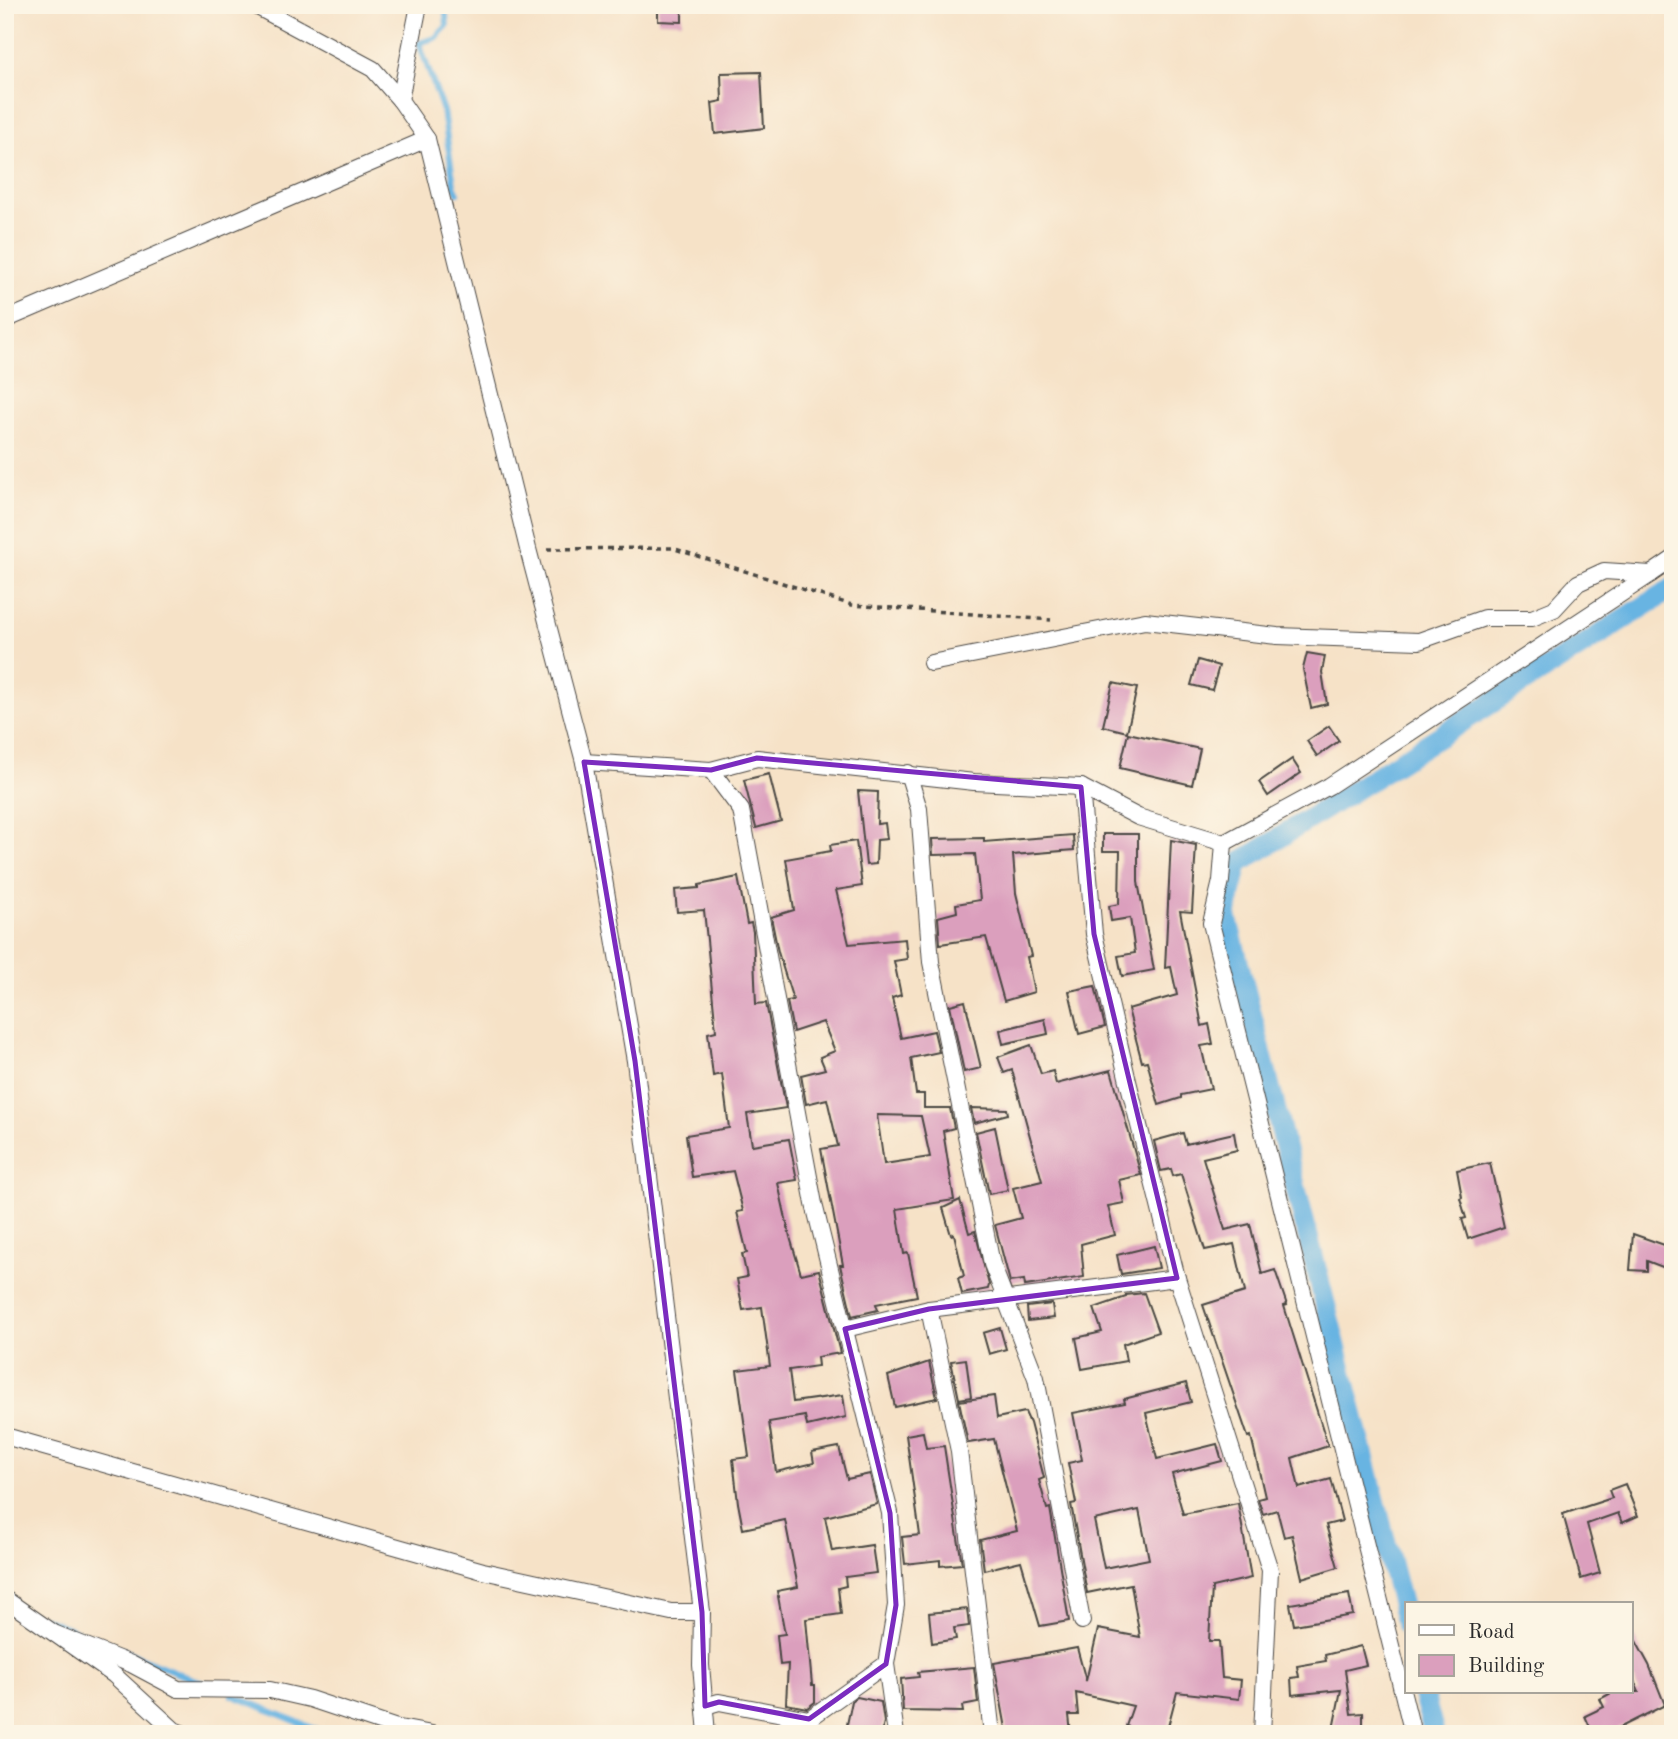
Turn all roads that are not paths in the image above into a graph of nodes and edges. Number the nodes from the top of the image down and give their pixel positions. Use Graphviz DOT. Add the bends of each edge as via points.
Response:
graph roads {
  1 [pos="254,5"];
  2 [pos="419,5"];
  3 [pos="400,100"];
  4 [pos="427,139"];
  5 [pos="5,320"];
  6 [pos="1673,559"];
  7 [pos="1651,573"];
  8 [pos="931,663"];
  9 [pos="584,762"];
  10 [pos="711,770"];
  11 [pos="908,773"];
  12 [pos="1080,787"];
  13 [pos="1224,843"];
  14 [pos="1177,1278"];
  15 [pos="1005,1297"];
  16 [pos="929,1309"];
  17 [pos="845,1329"];
  18 [pos="5,1436"];
  19 [pos="5,1599"];
  20 [pos="702,1612"];
  21 [pos="1082,1621"];
  22 [pos="56,1634"];
  23 [pos="886,1664"];
  24 [pos="705,1706"];
  25 [pos="184,1734"];
  26 [pos="432,1734"];
  27 [pos="707,1734"];
  28 [pos="896,1734"];
  29 [pos="992,1734"];
  30 [pos="1262,1734"];
  31 [pos="1413,1734"];
  1 -- 3 [label="street" via="373,69"];
  2 -- 3 [label="street"];
  3 -- 4 [label="street"];
  4 -- 5 [label="street"];
  4 -- 9 [label="street"];
  6 -- 7 [label="street"];
  7 -- 8 [label="street" via="1604,571 1578,583 1554,609 1532,618 1484,618 1419,641 1277,636 1145,621"];
  7 -- 13 [label="street" via="1329,786"];
  9 -- 10 [label="street"];
  9 -- 20 [label="street" via="635,1061"];
  10 -- 11 [label="street" via="757,758"];
  10 -- 17 [label="street" via="741,810 814,1204"];
  11 -- 12 [label="street" via="974,782"];
  11 -- 15 [label="street" via="919,809 931,962 992,1264"];
  12 -- 13 [label="street" via="1138,817"];
  12 -- 14 [label="street" via="1094,934"];
  13 -- 31 [label="street" via="1211,923"];
  14 -- 15 [label="street"];
  14 -- 30 [label="street" via="1270,1570"];
  15 -- 16 [label="street"];
  15 -- 21 [label="street" via="1036,1378"];
  16 -- 17 [label="street"];
  16 -- 29 [label="street" via="958,1451"];
  17 -- 23 [label="street" via="890,1513 896,1605"];
  18 -- 20 [label="street" via="483,1571 671,1612"];
  19 -- 22 [label="street"];
  20 -- 24 [label="street"];
  22 -- 25 [label="street"];
  22 -- 26 [label="street" via="178,1689 270,1690"];
  23 -- 24 [label="street" via="809,1719 719,1702"];
  23 -- 28 [label="street"];
  24 -- 27 [label="street"];
}
